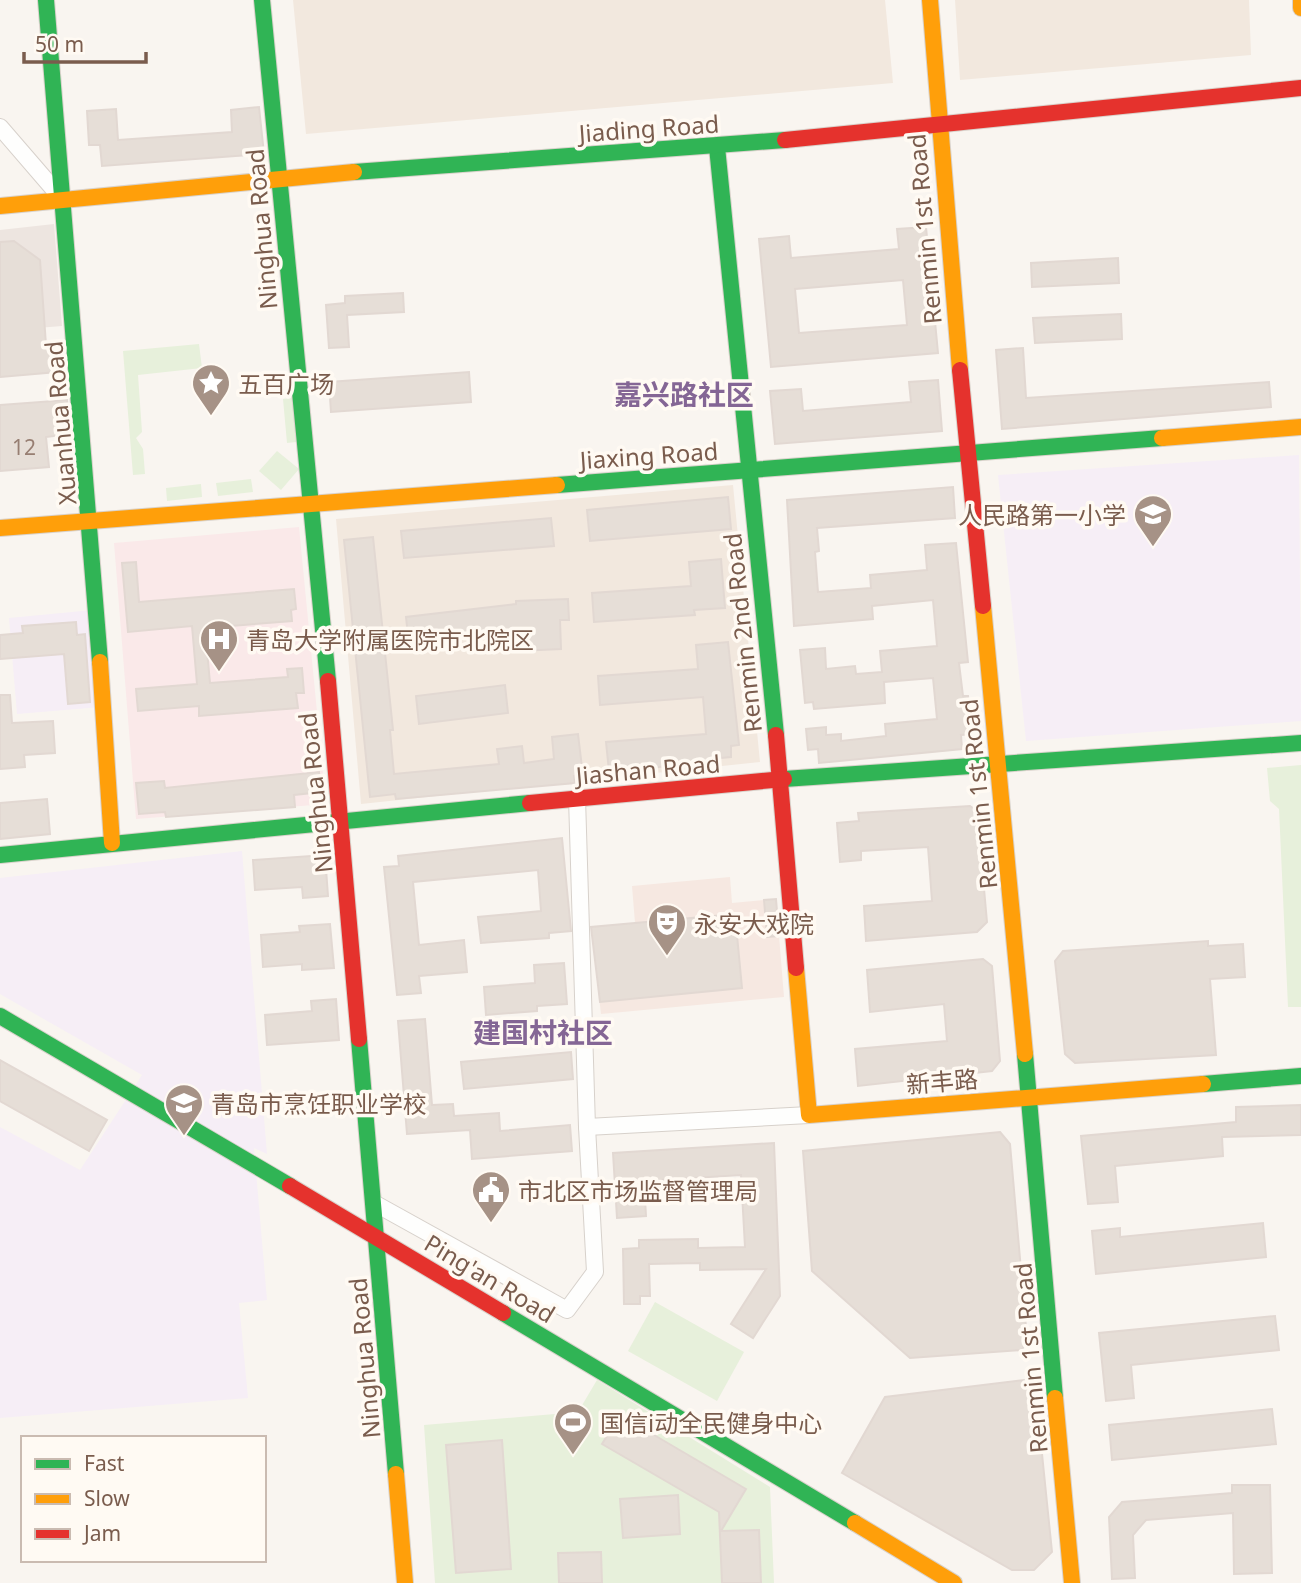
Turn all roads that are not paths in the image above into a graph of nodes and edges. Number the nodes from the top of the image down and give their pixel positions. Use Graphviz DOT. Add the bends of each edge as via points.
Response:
graph roads {
  1 [pos="46,0"];
  2 [pos="262,0"];
  3 [pos="930,0"];
  4 [pos="1301,0"];
  5 [pos="1301,8"];
  6 [pos="1301,88"];
  7 [pos="938,126"];
  8 [pos="0,127"];
  9 [pos="717,146"];
  10 [pos="279,177"];
  11 [pos="63,200"];
  12 [pos="0,206"];
  13 [pos="1301,427"];
  14 [pos="967,453"];
  15 [pos="748,470"];
  16 [pos="309,504"];
  17 [pos="91,521"];
  18 [pos="0,528"];
  19 [pos="1301,743"];
  20 [pos="999,765"];
  21 [pos="780,779"];
  22 [pos="577,798"];
  23 [pos="341,819"];
  24 [pos="112,843"];
  25 [pos="0,855"];
  26 [pos="0,1016"];
  27 [pos="1301,1076"];
  28 [pos="1030,1096"];
  29 [pos="808,1115"];
  30 [pos="587,1127"];
  31 [pos="374,1203"];
  32 [pos="377,1237"];
  33 [pos="405,1583"];
  34 [pos="954,1583"];
  35 [pos="1072,1583"];
  1 -- 11 [label="street, Xuanhua Road"];
  2 -- 10 [label="street, Ninghua Road"];
  3 -- 7 [label="street, Renmin 1st Road"];
  4 -- 5 [label="street"];
  6 -- 7 [label="street, Jiading Road"];
  7 -- 9 [label="street, Jiading Road"];
  7 -- 14 [label="street, Renmin 1st Road"];
  8 -- 11 [label="street"];
  9 -- 10 [label="street, Jiading Road"];
  9 -- 15 [label="street, Renmin 2nd Road"];
  10 -- 11 [label="street, Jiading Road"];
  10 -- 16 [label="street, Ninghua Road"];
  11 -- 12 [label="street, Jiading Road"];
  11 -- 17 [label="street, Xuanhua Road"];
  13 -- 14 [label="street, Jiaxing Road"];
  14 -- 15 [label="street, Jiaxing Road"];
  14 -- 20 [label="street, Renmin 1st Road"];
  15 -- 16 [label="street, Jiaxing Road"];
  15 -- 21 [label="street, Renmin 2nd Road"];
  16 -- 17 [label="street, Jiaxing Road"];
  16 -- 23 [label="street, Ninghua Road"];
  17 -- 18 [label="street, Jiaxing Road"];
  17 -- 24 [label="street, Xuanhua Road"];
  19 -- 20 [label="street, Jiashan Road"];
  20 -- 21 [label="street, Jiashan Road"];
  20 -- 28 [label="street, Renmin 1st Road"];
  21 -- 22 [label="street, Jiashan Road"];
  21 -- 29 [label="street, Renmin 2nd Road"];
  22 -- 23 [label="street, Jiashan Road"];
  22 -- 30 [label="street"];
  23 -- 24 [label="street, Jiashan Road"];
  23 -- 31 [label="street, Ninghua Road"];
  24 -- 25 [label="street, Jiashan Road"];
  26 -- 32 [label="street, Ping'an Road"];
  27 -- 28 [label="street, 新丰路"];
  28 -- 29 [label="street, 新丰路"];
  28 -- 35 [label="street, Renmin 1st Road"];
  29 -- 30 [label="street, 新丰路"];
  30 -- 31 [label="street" via="594,1272 567,1310"];
  31 -- 32 [label="street, Ninghua Road"];
  32 -- 33 [label="street, Ninghua Road"];
  32 -- 34 [label="street, Ping'an Road"];
}
